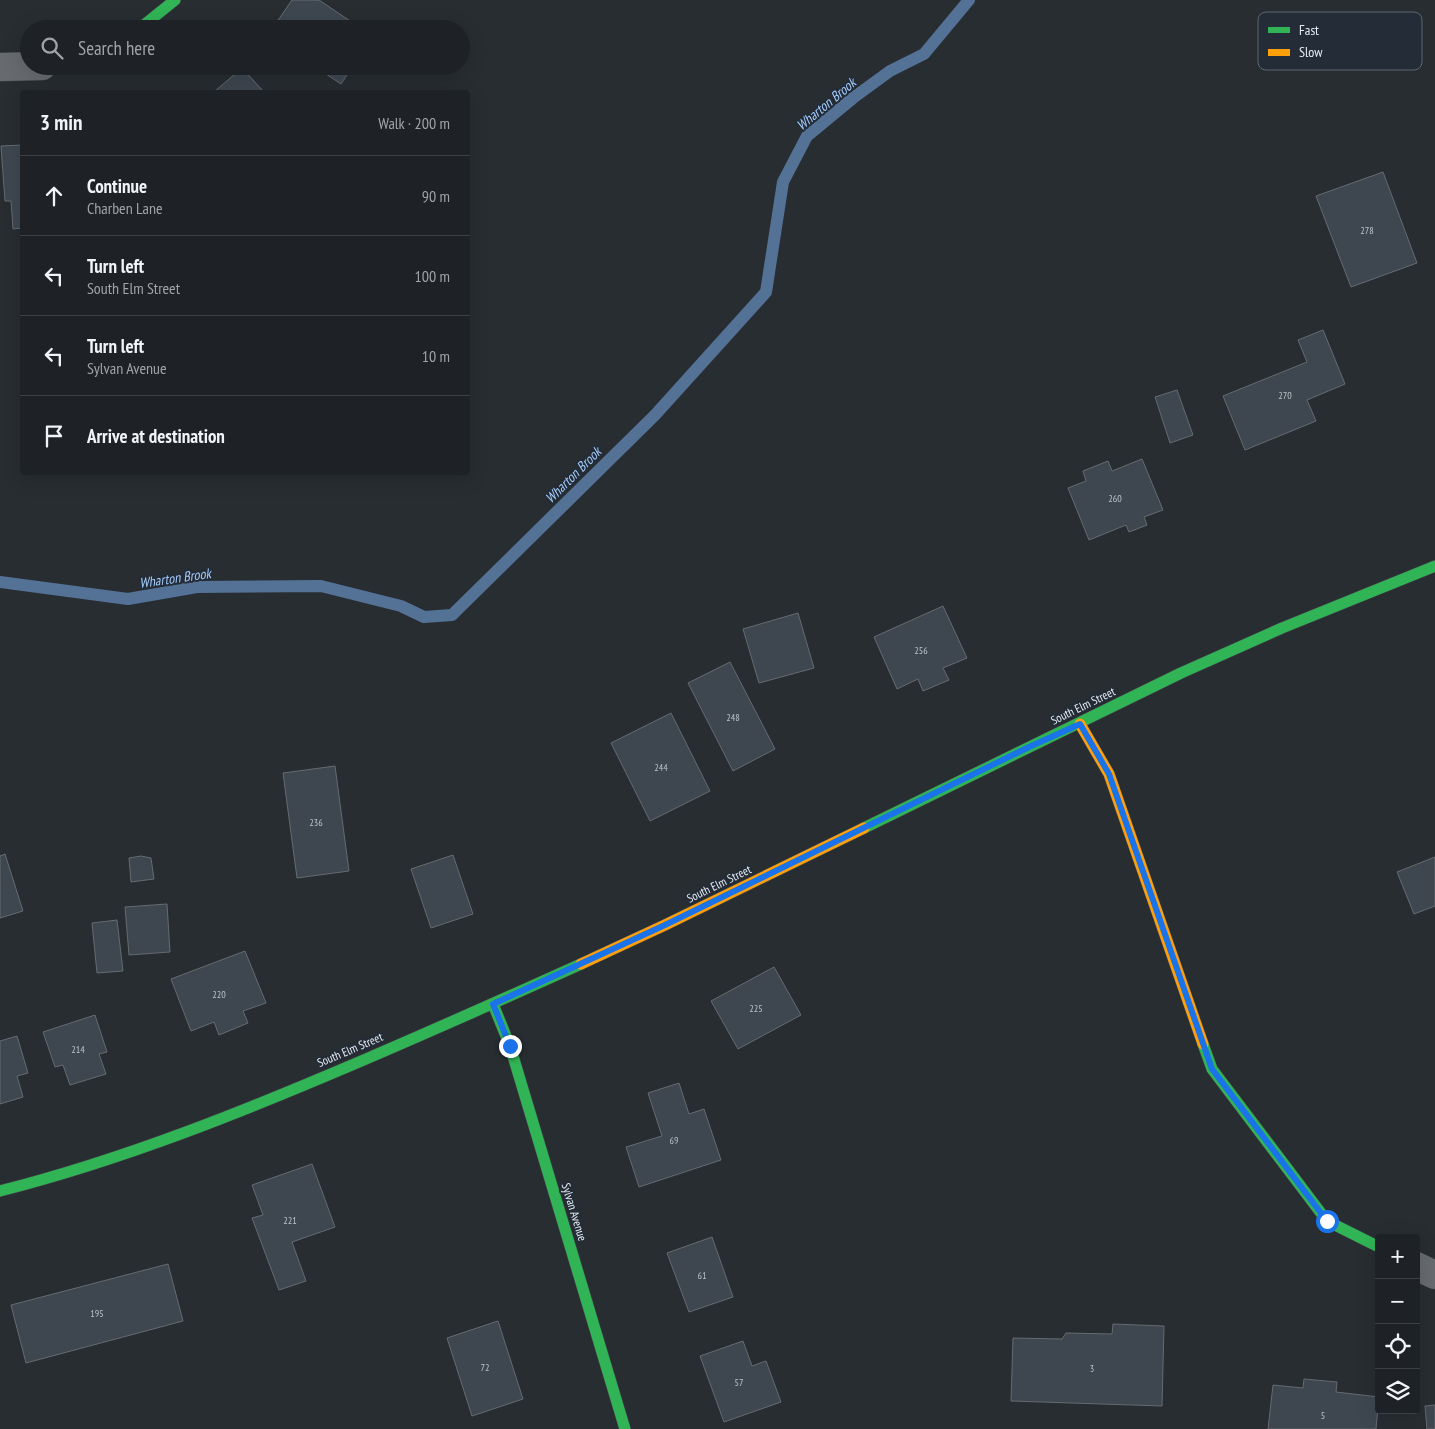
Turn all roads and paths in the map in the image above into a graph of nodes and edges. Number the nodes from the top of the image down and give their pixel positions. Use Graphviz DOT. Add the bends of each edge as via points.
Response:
graph roads {
  1 [pos="175,0"];
  2 [pos="149,20"];
  3 [pos="20,67"];
  4 [pos="0,68"];
  5 [pos="1435,566"];
  6 [pos="1080,724"];
  7 [pos="493,1004"];
  8 [pos="0,1192"];
  9 [pos="1375,1245"];
  10 [pos="1420,1268"];
  11 [pos="1435,1275"];
  12 [pos="625,1429"];
  1 -- 2 [label="main road"];
  3 -- 4 [label="street"];
  5 -- 6 [label="main road, South Elm Street" via="1181,673"];
  6 -- 7 [label="main road, South Elm Street" via="665,925"];
  6 -- 9 [label="main road" via="1109,774 1212,1069 1327,1221"];
  7 -- 8 [label="main road, South Elm Street" via="294,1090 171,1138 60,1176"];
  7 -- 12 [label="main road, Sylvan Avenue" via="510,1046"];
  10 -- 11 [label="street"];
}
